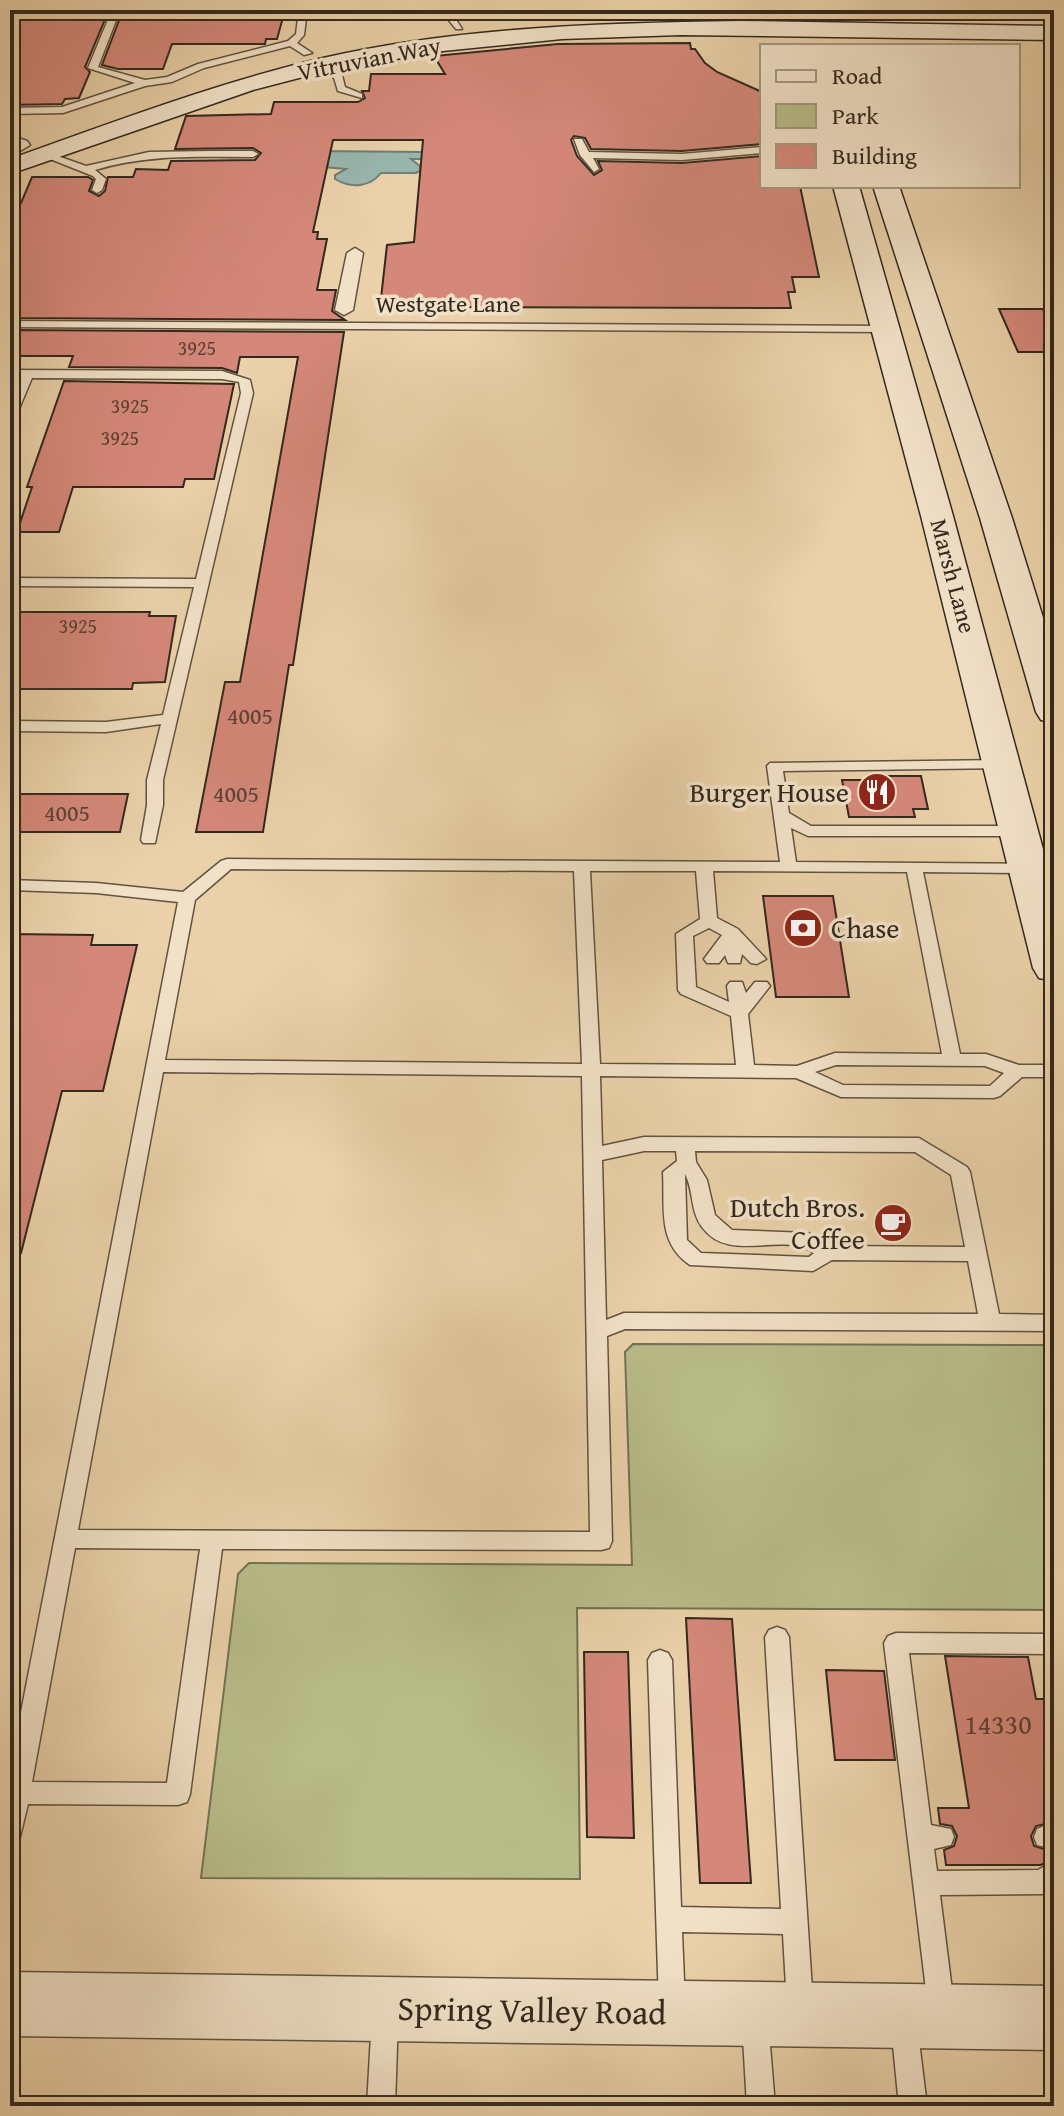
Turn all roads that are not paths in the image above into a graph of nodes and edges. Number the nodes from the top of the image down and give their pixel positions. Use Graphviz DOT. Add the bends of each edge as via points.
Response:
graph roads {
  1 [pos="116,10"];
  2 [pos="303,10"];
  3 [pos="863,10"];
  4 [pos="455,18"];
  5 [pos="1054,20"];
  6 [pos="901,23"];
  7 [pos="803,25"];
  8 [pos="695,28"];
  9 [pos="839,29"];
  10 [pos="1054,33"];
  11 [pos="778,44"];
  12 [pos="307,53"];
  13 [pos="144,83"];
  14 [pos="179,83"];
  15 [pos="359,96"];
  16 [pos="10,111"];
  17 [pos="578,141"];
  18 [pos="12,150"];
  19 [pos="760,150"];
  20 [pos="253,154"];
  21 [pos="45,155"];
  22 [pos="585,155"];
  23 [pos="88,169"];
  24 [pos="594,169"];
  25 [pos="847,188"];
  26 [pos="887,188"];
  27 [pos="97,190"];
  28 [pos="355,253"];
  29 [pos="344,310"];
  30 [pos="598,311"];
  31 [pos="10,324"];
  32 [pos="599,327"];
  33 [pos="886,329"];
  34 [pos="933,329"];
  35 [pos="10,374"];
  36 [pos="27,374"];
  37 [pos="10,416"];
  38 [pos="937,516"];
  39 [pos="996,518"];
  40 [pos="10,582"];
  41 [pos="203,583"];
  42 [pos="1054,712"];
  43 [pos="168,719"];
  44 [pos="10,726"];
  45 [pos="1003,765"];
  46 [pos="781,815"];
  47 [pos="1019,831"];
  48 [pos="149,840"];
  49 [pos="582,866"];
  50 [pos="704,867"];
  51 [pos="789,867"];
  52 [pos="914,868"];
  53 [pos="1029,868"];
  54 [pos="10,885"];
  55 [pos="187,898"];
  56 [pos="709,921"];
  57 [pos="732,933"];
  58 [pos="713,959"];
  59 [pos="734,959"];
  60 [pos="757,959"];
  61 [pos="1054,968"];
  62 [pos="715,986"];
  63 [pos="736,986"];
  64 [pos="761,986"];
  65 [pos="739,1013"];
  66 [pos="952,1059"];
  67 [pos="155,1066"];
  68 [pos="591,1068"];
  69 [pos="746,1070"];
  70 [pos="1018,1071"];
  71 [pos="1054,1071"];
  72 [pos="798,1072"];
  73 [pos="686,1154"];
  74 [pos="593,1155"];
  75 [pos="828,1253"];
  76 [pos="976,1254"];
  77 [pos="990,1322"];
  78 [pos="1054,1323"];
  79 [pos="596,1332"];
  80 [pos="65,1539"];
  81 [pos="212,1540"];
  82 [pos="777,1637"];
  83 [pos="1054,1644"];
  84 [pos="660,1660"];
  85 [pos="14,1793"];
  86 [pos="10,1833"];
  87 [pos="1054,1873"];
  88 [pos="926,1883"];
  89 [pos="668,1919"];
  90 [pos="795,1922"];
  91 [pos="10,2004"];
  92 [pos="385,2008"];
  93 [pos="673,2012"];
  94 [pos="778,2014"];
  95 [pos="922,2016"];
  96 [pos="1054,2018"];
  97 [pos="381,2106"];
  98 [pos="761,2106"];
  99 [pos="913,2106"];
  1 -- 13 [label="lane" via="93,68"];
  2 -- 12 [label="lane" via="300,35"];
  3 -- 6 [label="main road"];
  4 -- 7 [label="main road, Vitruvian Way" via="599,15"];
  4 -- 12 [label="main road, Vitruvian Way"];
  5 -- 6 [label="main road"];
  6 -- 9 [label="main road, Vitruvian Way"];
  6 -- 9 [label="main road" via="869,34"];
  6 -- 10 [label="main road"];
  7 -- 8 [label="main road, Vitruvian Way"];
  7 -- 9 [label="main road, Vitruvian Way"];
  8 -- 11 [label="main road"];
  8 -- 12 [label="main road, Vitruvian Way"];
  12 -- 14 [label="main road, Vitruvian Way"];
  12 -- 15 [label="lane" via="339,77 341,89"];
  12 -- 21 [label="main road, Vitruvian Way" via="198,100"];
  13 -- 14 [label="lane"];
  13 -- 16 [label="lane" via="63,110"];
  14 -- 18 [label="main road, Vitruvian Way"];
  17 -- 22 [label="lane"];
  18 -- 21 [label="main road, Vitruvian Way"];
  19 -- 22 [label="lane" via="682,157"];
  20 -- 23 [label="lane" via="151,153"];
  21 -- 23 [label="lane"];
  22 -- 24 [label="lane"];
  23 -- 27 [label="lane" via="101,179"];
  25 -- 33 [label="main road, Marsh Lane"];
  26 -- 34 [label="main road, Marsh Lane"];
  28 -- 29 [label="street"];
  30 -- 32 [label="lane"];
  31 -- 32 [label="lane, Westgate Lane"];
  32 -- 33 [label="lane, Westgate Lane"];
  33 -- 34 [label="main road"];
  33 -- 38 [label="main road, Marsh Lane"];
  34 -- 39 [label="main road, Marsh Lane"];
  35 -- 36 [label="lane"];
  36 -- 37 [label="lane"];
  36 -- 41 [label="lane" via="222,375 244,380 247,393"];
  38 -- 39 [label="main road"];
  38 -- 45 [label="main road, Marsh Lane"];
  39 -- 42 [label="main road, Marsh Lane"];
  40 -- 41 [label="lane"];
  41 -- 43 [label="lane"];
  43 -- 44 [label="lane" via="106,727"];
  43 -- 48 [label="lane"];
  45 -- 46 [label="lane" via="775,766"];
  45 -- 47 [label="main road, Marsh Lane"];
  46 -- 47 [label="lane" via="808,831"];
  46 -- 51 [label="lane"];
  47 -- 53 [label="main road, Marsh Lane"];
  49 -- 50 [label="lane"];
  49 -- 55 [label="lane" via="227,864"];
  49 -- 68 [label="lane"];
  50 -- 51 [label="lane"];
  50 -- 56 [label="lane"];
  51 -- 52 [label="lane"];
  52 -- 53 [label="lane"];
  52 -- 66 [label="lane"];
  53 -- 61 [label="main road, Marsh Lane"];
  54 -- 55 [label="lane"];
  55 -- 67 [label="lane"];
  56 -- 57 [label="lane"];
  56 -- 65 [label="lane" via="684,934 687,990"];
  57 -- 58 [label="lane"];
  57 -- 59 [label="lane"];
  57 -- 60 [label="lane"];
  62 -- 65 [label="lane"];
  63 -- 65 [label="lane"];
  64 -- 65 [label="lane"];
  65 -- 69 [label="lane"];
  66 -- 70 [label="lane" via="986,1060"];
  66 -- 72 [label="lane" via="835,1059"];
  67 -- 68 [label="lane"];
  67 -- 80 [label="lane"];
  68 -- 69 [label="lane"];
  68 -- 74 [label="lane"];
  69 -- 72 [label="lane"];
  70 -- 71 [label="lane"];
  70 -- 72 [label="lane" via="994,1092 841,1091"];
  73 -- 74 [label="lane" via="644,1144"];
  73 -- 75 [label="lane" via="713,1228 730,1238 809,1240"];
  73 -- 75 [label="lane" via="673,1172 677,1241 685,1252 697,1260 813,1264"];
  73 -- 76 [label="lane" via="919,1145 960,1172"];
  74 -- 79 [label="lane"];
  75 -- 76 [label="lane"];
  76 -- 77 [label="lane"];
  77 -- 78 [label="lane"];
  77 -- 79 [label="lane" via="624,1321"];
  79 -- 81 [label="lane" via="601,1541"];
  80 -- 81 [label="lane"];
  80 -- 85 [label="lane"];
  81 -- 85 [label="lane" via="178,1794"];
  82 -- 90 [label="lane"];
  83 -- 88 [label="lane" via="896,1643 932,1837"];
  84 -- 89 [label="lane"];
  85 -- 86 [label="lane"];
  87 -- 88 [label="lane" via="1043,1882"];
  88 -- 95 [label="lane"];
  89 -- 90 [label="lane"];
  89 -- 93 [label="lane"];
  90 -- 94 [label="lane"];
  91 -- 92 [label="main road, Spring Valley Road"];
  92 -- 93 [label="main road, Spring Valley Road"];
  92 -- 97 [label="lane"];
  93 -- 94 [label="main road, Spring Valley Road"];
  94 -- 95 [label="main road, Spring Valley Road"];
  94 -- 98 [label="lane"];
  95 -- 96 [label="main road, Spring Valley Road"];
  95 -- 99 [label="lane"];
}
